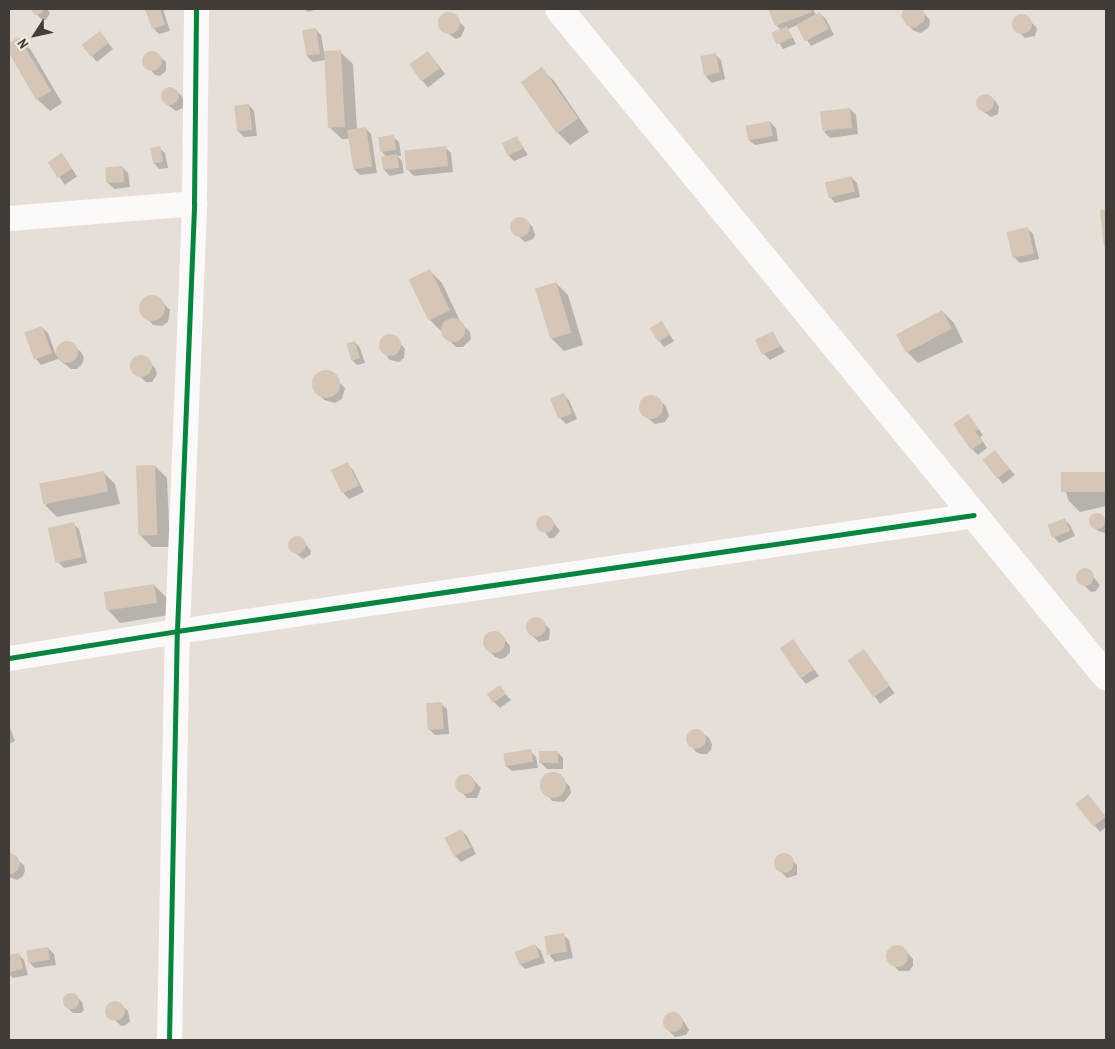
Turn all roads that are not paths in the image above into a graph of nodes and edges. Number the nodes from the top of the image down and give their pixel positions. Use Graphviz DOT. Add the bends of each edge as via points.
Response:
graph roads {
  1 [pos="196,9"];
  2 [pos="558,9"];
  3 [pos="194,203"];
  4 [pos="9,218"];
  5 [pos="974,515"];
  6 [pos="177,631"];
  7 [pos="9,658"];
  8 [pos="1106,676"];
  9 [pos="169,1040"];
  1 -- 3 [label="street"];
  2 -- 5 [label="street"];
  3 -- 4 [label="street"];
  3 -- 6 [label="street"];
  5 -- 6 [label="street"];
  5 -- 8 [label="street"];
  6 -- 7 [label="street"];
  6 -- 9 [label="street"];
}
